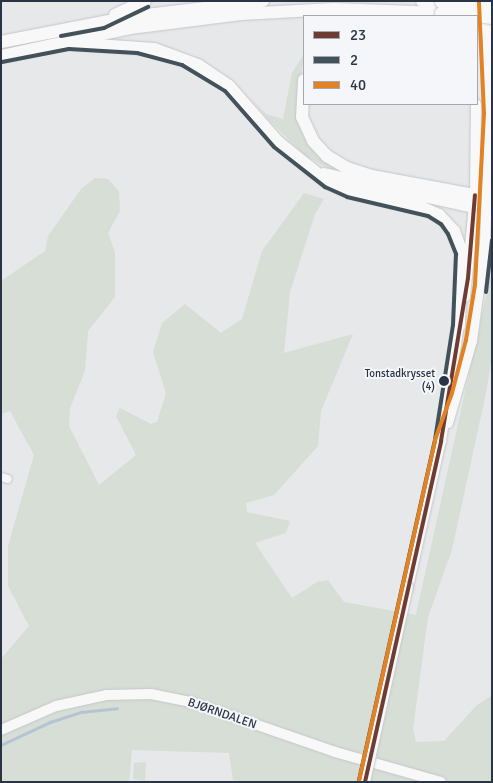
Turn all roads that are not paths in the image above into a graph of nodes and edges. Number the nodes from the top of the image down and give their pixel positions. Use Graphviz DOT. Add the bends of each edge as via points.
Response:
graph roads {
  1 [pos="145,1"];
  2 [pos="263,1"];
  3 [pos="470,1"];
  4 [pos="485,1"];
  5 [pos="418,6"];
  6 [pos="439,6"];
  7 [pos="492,8"];
  8 [pos="399,15"];
  9 [pos="472,15"];
  10 [pos="472,15"];
  11 [pos="478,16"];
  12 [pos="492,18"];
  13 [pos="102,22"];
  14 [pos="1,42"];
  15 [pos="69,43"];
  16 [pos="1,56"];
  17 [pos="303,98"];
  18 [pos="476,105"];
  19 [pos="316,172"];
  20 [pos="474,201"];
  21 [pos="459,326"];
  22 [pos="442,440"];
  23 [pos="1,730"];
  24 [pos="365,782"];
  25 [pos="441,782"];
  1 -- 13 [label="highway"];
  2 -- 13 [label="highway"];
  3 -- 9 [label="main road"];
  4 -- 22 [label="main road" via="490,113 485,243 472,341"];
  5 -- 6 [label="highway"];
  5 -- 8 [label="highway"];
  5 -- 15 [label="highway" via="241,14 130,28"];
  6 -- 7 [label="highway, bridge"];
  6 -- 10 [label="highway, bridge"];
  11 -- 12 [label="highway, bridge"];
  13 -- 14 [label="highway"];
  15 -- 16 [label="highway"];
  15 -- 19 [label="highway" via="146,48 198,65 229,86 278,142"];
  17 -- 20 [label="highway" via="302,117 313,141 327,156 347,168"];
  18 -- 20 [label="main road"];
  19 -- 20 [label="highway"];
  19 -- 21 [label="highway" via="337,187 421,207 445,219 454,231 462,253"];
  20 -- 21 [label="main road" via="468,278"];
  21 -- 22 [label="main road"];
  22 -- 24 [label="main road, bridge"];
  23 -- 25 [label="main road, BJØRNDALEN" via="56,706 106,695 150,694 191,702 335,752"];
}
